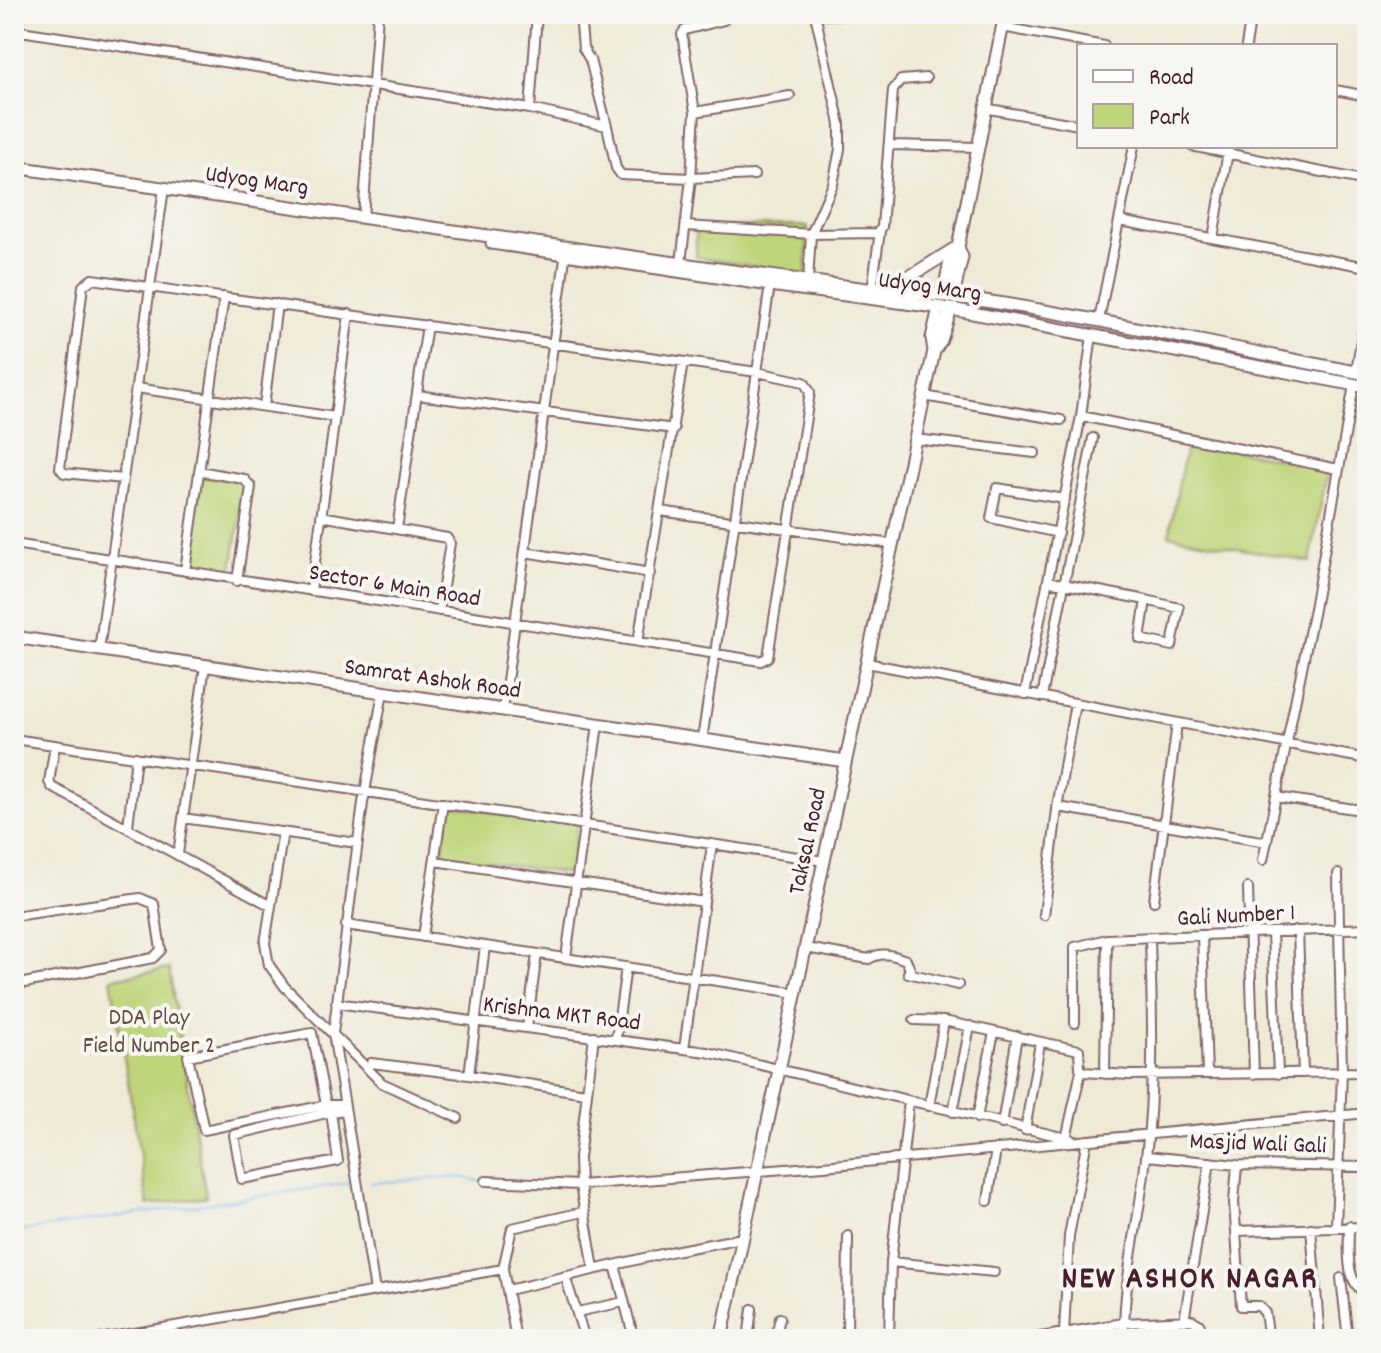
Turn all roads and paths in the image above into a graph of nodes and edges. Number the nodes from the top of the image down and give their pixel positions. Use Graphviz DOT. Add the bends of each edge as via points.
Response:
graph roads {
  1 [pos="378,14"];
  2 [pos="537,14"];
  3 [pos="580,14"];
  4 [pos="851,14"];
  5 [pos="1005,14"];
  6 [pos="1251,14"];
  7 [pos="816,15"];
  8 [pos="724,20"];
  9 [pos="1002,27"];
  10 [pos="14,30"];
  11 [pos="1093,44"];
  12 [pos="1246,44"];
  13 [pos="926,78"];
  14 [pos="374,85"];
  15 [pos="1337,90"];
  16 [pos="790,96"];
  17 [pos="1367,96"];
  18 [pos="984,108"];
  19 [pos="530,109"];
  20 [pos="695,112"];
  21 [pos="1077,125"];
  22 [pos="607,126"];
  23 [pos="889,145"];
  24 [pos="977,147"];
  25 [pos="1134,148"];
  26 [pos="1228,149"];
  27 [pos="16,167"];
  28 [pos="754,175"];
  29 [pos="691,178"];
  30 [pos="1367,181"];
  31 [pos="164,188"];
  32 [pos="363,217"];
  33 [pos="1120,221"];
  34 [pos="686,226"];
  35 [pos="880,230"];
  36 [pos="811,234"];
  37 [pos="1213,238"];
  38 [pos="958,247"];
  39 [pos="566,251"];
  40 [pos="681,263"];
  41 [pos="1367,267"];
  42 [pos="808,281"];
  43 [pos="770,285"];
  44 [pos="150,286"];
  45 [pos="872,290"];
  46 [pos="948,296"];
  47 [pos="224,297"];
  48 [pos="1367,303"];
  49 [pos="277,304"];
  50 [pos="945,308"];
  51 [pos="975,313"];
  52 [pos="349,314"];
  53 [pos="1099,320"];
  54 [pos="427,325"];
  55 [pos="1092,335"];
  56 [pos="941,340"];
  57 [pos="553,343"];
  58 [pos="934,351"];
  59 [pos="683,362"];
  60 [pos="757,372"];
  61 [pos="1361,373"];
  62 [pos="1354,385"];
  63 [pos="1367,387"];
  64 [pos="136,388"];
  65 [pos="417,395"];
  66 [pos="924,396"];
  67 [pos="211,398"];
  68 [pos="264,406"];
  69 [pos="544,412"];
  70 [pos="1081,416"];
  71 [pos="335,417"];
  72 [pos="1061,420"];
  73 [pos="674,429"];
  74 [pos="1093,438"];
  75 [pos="915,439"];
  76 [pos="1035,453"];
  77 [pos="1338,469"];
  78 [pos="199,471"];
  79 [pos="123,479"];
  80 [pos="1065,499"];
  81 [pos="660,511"];
  82 [pos="321,516"];
  83 [pos="735,521"];
  84 [pos="397,529"];
  85 [pos="788,529"];
  86 [pos="1058,533"];
  87 [pos="14,544"];
  88 [pos="892,544"];
  89 [pos="525,552"];
  90 [pos="112,560"];
  91 [pos="185,571"];
  92 [pos="650,573"];
  93 [pos="237,581"];
  94 [pos="1048,581"];
  95 [pos="1064,585"];
  96 [pos="311,591"];
  97 [pos="1146,600"];
  98 [pos="439,611"];
  99 [pos="515,622"];
  100 [pos="14,637"];
  101 [pos="638,642"];
  102 [pos="99,650"];
  103 [pos="715,654"];
  104 [pos="867,663"];
  105 [pos="205,666"];
  106 [pos="383,692"];
  107 [pos="1025,694"];
  108 [pos="1042,697"];
  109 [pos="1075,703"];
  110 [pos="503,710"];
  111 [pos="1177,723"];
  112 [pos="598,724"];
  113 [pos="14,739"];
  114 [pos="702,740"];
  115 [pos="1286,744"];
  116 [pos="55,745"];
  117 [pos="136,757"];
  118 [pos="1367,759"];
  119 [pos="845,761"];
  120 [pos="190,765"];
  121 [pos="365,791"];
  122 [pos="1276,797"];
  123 [pos="443,803"];
  124 [pos="1058,807"];
  125 [pos="1367,811"];
  126 [pos="183,818"];
  127 [pos="584,824"];
  128 [pos="1164,825"];
  129 [pos="128,826"];
  130 [pos="283,832"];
  131 [pos="1267,842"];
  132 [pos="357,843"];
  133 [pos="712,844"];
  134 [pos="178,854"];
  135 [pos="1263,860"];
  136 [pos="435,861"];
  137 [pos="824,861"];
  138 [pos="1338,874"];
  139 [pos="576,882"];
  140 [pos="1248,888"];
  141 [pos="1154,901"];
  142 [pos="704,902"];
  143 [pos="271,906"];
  144 [pos="1044,915"];
  145 [pos="14,916"];
  146 [pos="346,925"];
  147 [pos="1367,928"];
  148 [pos="1339,929"];
  149 [pos="1298,931"];
  150 [pos="1272,932"];
  151 [pos="1249,933"];
  152 [pos="1202,935"];
  153 [pos="423,937"];
  154 [pos="1150,938"];
  155 [pos="1107,939"];
  156 [pos="485,946"];
  157 [pos="806,948"];
  158 [pos="537,954"];
  159 [pos="566,958"];
  160 [pos="626,967"];
  161 [pos="692,977"];
  162 [pos="14,985"];
  163 [pos="958,985"];
  164 [pos="797,993"];
  165 [pos="336,1003"];
  166 [pos="1367,1010"];
  167 [pos="914,1020"];
  168 [pos="476,1021"];
  169 [pos="944,1021"];
  170 [pos="1075,1023"];
  171 [pos="970,1026"];
  172 [pos="527,1028"];
  173 [pos="994,1032"];
  174 [pos="333,1033"];
  175 [pos="594,1036"];
  176 [pos="1017,1036"];
  177 [pos="616,1039"];
  178 [pos="1040,1043"];
  179 [pos="684,1049"];
  180 [pos="371,1063"];
  181 [pos="780,1070"];
  182 [pos="1081,1071"];
  183 [pos="1342,1072"];
  184 [pos="1365,1072"];
  185 [pos="1207,1073"];
  186 [pos="1303,1073"];
  187 [pos="1105,1074"];
  188 [pos="1154,1074"];
  189 [pos="1254,1074"];
  190 [pos="1278,1074"];
  191 [pos="469,1075"];
  192 [pos="586,1093"];
  193 [pos="909,1101"];
  194 [pos="929,1106"];
  195 [pos="344,1107"];
  196 [pos="328,1109"];
  197 [pos="953,1112"];
  198 [pos="1367,1113"];
  199 [pos="1341,1115"];
  200 [pos="458,1118"];
  201 [pos="977,1118"];
  202 [pos="1002,1124"];
  203 [pos="1025,1130"];
  204 [pos="1148,1134"];
  205 [pos="1071,1140"];
  206 [pos="1087,1140"];
  207 [pos="996,1149"];
  208 [pos="1147,1156"];
  209 [pos="901,1159"];
  210 [pos="1210,1162"];
  211 [pos="1237,1165"];
  212 [pos="1337,1166"];
  213 [pos="1367,1167"];
  214 [pos="759,1169"];
  215 [pos="486,1181"];
  216 [pos="580,1185"];
  217 [pos="988,1201"];
  218 [pos="583,1212"];
  219 [pos="1349,1226"];
  220 [pos="1336,1227"];
  221 [pos="1367,1227"];
  222 [pos="1311,1228"];
  223 [pos="1236,1231"];
  224 [pos="848,1236"];
  225 [pos="742,1238"];
  226 [pos="891,1262"];
  227 [pos="615,1265"];
  228 [pos="503,1269"];
  229 [pos="594,1269"];
  230 [pos="994,1272"];
  231 [pos="565,1276"];
  232 [pos="1341,1278"];
  233 [pos="508,1290"];
  234 [pos="375,1291"];
  235 [pos="1367,1295"];
  236 [pos="624,1302"];
  237 [pos="752,1309"];
  238 [pos="577,1312"];
  239 [pos="780,1318"];
  240 [pos="1184,1321"];
  241 [pos="1123,1323"];
  242 [pos="14,1333"];
  243 [pos="1064,1333"];
  244 [pos="15,1339"];
  245 [pos="100,1339"];
  246 [pos="516,1339"];
  247 [pos="585,1339"];
  248 [pos="634,1339"];
  249 [pos="721,1339"];
  250 [pos="748,1339"];
  251 [pos="775,1339"];
  252 [pos="847,1339"];
  253 [pos="889,1339"];
  254 [pos="1029,1339"];
  255 [pos="1124,1339"];
  256 [pos="1206,1339"];
  257 [pos="1269,1339"];
  258 [pos="1320,1339"];
  259 [pos="1348,1339"];
  1 -- 14 [label="street"];
  2 -- 19 [label="street"];
  3 -- 22 [label="street" via="583,48"];
  4 -- 7 [label="street"];
  5 -- 9 [label="street"];
  6 -- 12 [label="street"];
  7 -- 36 [label="street" via="840,136 833,184"];
  8 -- 20 [label="street" via="682,32"];
  9 -- 11 [label="street"];
  9 -- 18 [label="street"];
  10 -- 14 [label="street"];
  13 -- 23 [label="street" via="895,85"];
  14 -- 19 [label="street"];
  14 -- 32 [label="street"];
  15 -- 17 [label="street"];
  16 -- 20 [label="street"];
  18 -- 21 [label="street"];
  18 -- 24 [label="street"];
  19 -- 22 [label="street"];
  20 -- 29 [label="street"];
  22 -- 29 [label="street" via="621,175"];
  23 -- 24 [label="street"];
  23 -- 35 [label="street"];
  24 -- 38 [label="street"];
  25 -- 33 [label="street"];
  26 -- 30 [label="street"];
  26 -- 37 [label="street"];
  27 -- 31 [label="street, Udyog Marg"];
  28 -- 29 [label="street"];
  29 -- 34 [label="street"];
  31 -- 32 [label="street, Udyog Marg"];
  31 -- 44 [label="street"];
  32 -- 39 [label="street, Udyog Marg"];
  33 -- 37 [label="street"];
  33 -- 53 [label="street"];
  34 -- 36 [label="street"];
  34 -- 40 [label="street"];
  35 -- 36 [label="street" via="874,235"];
  35 -- 45 [label="street"];
  36 -- 42 [label="street"];
  37 -- 41 [label="street"];
  38 -- 45 [label="street" via="914,274"];
  38 -- 46 [label="street" via="951,256"];
  39 -- 40 [label="street, Udyog Marg"];
  39 -- 43 [label="street, Udyog Marg"];
  39 -- 57 [label="street"];
  40 -- 42 [label="street, Udyog Marg"];
  42 -- 45 [label="street, Udyog Marg"];
  43 -- 50 [label="street, Udyog Marg"];
  43 -- 60 [label="street"];
  44 -- 47 [label="street"];
  44 -- 64 [label="street"];
  44 -- 79 [label="street" via="92,279 83,286 61,470"];
  45 -- 46 [label="street, Udyog Marg"];
  46 -- 53 [label="street, Udyog Marg"];
  47 -- 49 [label="street"];
  47 -- 67 [label="street"];
  48 -- 61 [label="street"];
  49 -- 52 [label="street"];
  49 -- 68 [label="street"];
  50 -- 51 [label="street, Udyog Marg"];
  50 -- 56 [label="street, Taksal Road"];
  50 -- 58 [label="street, Taksal Road" via="932,338"];
  51 -- 55 [label="street, Udyog Marg"];
  51 -- 56 [label="street" via="956,320"];
  52 -- 54 [label="street"];
  52 -- 71 [label="street"];
  53 -- 61 [label="street, Udyog Marg"];
  54 -- 57 [label="street"];
  54 -- 65 [label="street"];
  55 -- 62 [label="street, Udyog Marg"];
  55 -- 70 [label="street"];
  56 -- 58 [label="street, Taksal Road"];
  57 -- 59 [label="street"];
  57 -- 69 [label="street"];
  58 -- 66 [label="street, Taksal Road"];
  59 -- 60 [label="street"];
  59 -- 73 [label="street"];
  60 -- 83 [label="street"];
  60 -- 85 [label="street" via="804,382 810,392"];
  62 -- 63 [label="street, Udyog Marg"];
  62 -- 77 [label="street"];
  64 -- 67 [label="street"];
  64 -- 79 [label="street"];
  65 -- 69 [label="street"];
  65 -- 84 [label="street"];
  66 -- 72 [label="street"];
  66 -- 75 [label="street, Taksal Road"];
  67 -- 68 [label="street"];
  67 -- 78 [label="street"];
  68 -- 71 [label="street"];
  69 -- 73 [label="street"];
  69 -- 89 [label="street"];
  70 -- 77 [label="street"];
  70 -- 80 [label="street"];
  71 -- 82 [label="street"];
  73 -- 81 [label="street"];
  74 -- 95 [label="street"];
  75 -- 76 [label="street"];
  75 -- 88 [label="street, Taksal Road"];
  77 -- 115 [label="street"];
  78 -- 91 [label="street"];
  78 -- 93 [label="street" via="244,479 251,487"];
  79 -- 90 [label="street"];
  80 -- 86 [label="street"];
  80 -- 86 [label="street" via="997,488 991,518"];
  81 -- 83 [label="street"];
  81 -- 92 [label="street"];
  82 -- 84 [label="street"];
  82 -- 96 [label="street"];
  83 -- 85 [label="street"];
  83 -- 103 [label="street"];
  84 -- 98 [label="street" via="449,540"];
  85 -- 88 [label="street"];
  85 -- 103 [label="street, Sector 6 Main Road" via="768,657 761,661"];
  86 -- 94 [label="street"];
  87 -- 90 [label="street, Sector 6 Main Road"];
  88 -- 104 [label="street, Taksal Road"];
  89 -- 92 [label="street"];
  89 -- 99 [label="street"];
  90 -- 91 [label="street, Sector 6 Main Road"];
  90 -- 102 [label="street"];
  91 -- 93 [label="street, Sector 6 Main Road"];
  92 -- 101 [label="street"];
  93 -- 96 [label="street, Sector 6 Main Road"];
  94 -- 95 [label="street"];
  94 -- 107 [label="street"];
  95 -- 97 [label="street"];
  95 -- 108 [label="street"];
  96 -- 98 [label="street, Sector 6 Main Road"];
  97 -- 97 [label="street" via="1140,639 1172,646 1179,608"];
  98 -- 99 [label="street, Sector 6 Main Road"];
  99 -- 101 [label="street, Sector 6 Main Road"];
  99 -- 110 [label="street"];
  100 -- 102 [label="street, Samrat Ashok Road"];
  101 -- 103 [label="street, Sector 6 Main Road"];
  102 -- 105 [label="street, Samrat Ashok Road"];
  103 -- 114 [label="street"];
  104 -- 107 [label="street"];
  104 -- 119 [label="street, Taksal Road"];
  105 -- 106 [label="street, Samrat Ashok Road"];
  105 -- 120 [label="street"];
  106 -- 110 [label="street, Samrat Ashok Road"];
  106 -- 121 [label="street"];
  107 -- 108 [label="street"];
  108 -- 109 [label="street"];
  109 -- 111 [label="street"];
  109 -- 124 [label="street"];
  110 -- 112 [label="street, Samrat Ashok Road"];
  111 -- 115 [label="street"];
  111 -- 128 [label="street"];
  112 -- 114 [label="street, Samrat Ashok Road"];
  112 -- 127 [label="street"];
  113 -- 116 [label="street"];
  114 -- 119 [label="street, Samrat Ashok Road"];
  115 -- 118 [label="street"];
  115 -- 122 [label="street"];
  116 -- 117 [label="street"];
  116 -- 129 [label="street" via="50,785"];
  117 -- 120 [label="street"];
  117 -- 129 [label="street"];
  119 -- 137 [label="street, Taksal Road"];
  120 -- 121 [label="street"];
  120 -- 126 [label="street"];
  121 -- 123 [label="street"];
  121 -- 132 [label="street"];
  122 -- 125 [label="street"];
  122 -- 131 [label="street"];
  123 -- 127 [label="street"];
  123 -- 136 [label="street"];
  124 -- 128 [label="street"];
  124 -- 144 [label="street"];
  126 -- 130 [label="street"];
  126 -- 134 [label="street"];
  127 -- 133 [label="street"];
  127 -- 139 [label="street"];
  128 -- 131 [label="street"];
  128 -- 141 [label="street"];
  129 -- 134 [label="street"];
  130 -- 132 [label="street"];
  130 -- 143 [label="street"];
  131 -- 135 [label="street"];
  132 -- 146 [label="street"];
  133 -- 137 [label="street"];
  133 -- 142 [label="street"];
  134 -- 143 [label="street"];
  136 -- 139 [label="street"];
  136 -- 153 [label="street"];
  137 -- 157 [label="street, Taksal Road"];
  138 -- 148 [label="street"];
  139 -- 142 [label="street"];
  139 -- 159 [label="street"];
  140 -- 151 [label="street"];
  142 -- 161 [label="street"];
  143 -- 174 [label="street" via="265,943 269,965"];
  145 -- 162 [label="street" via="140,898 154,904 161,950 153,958"];
  146 -- 153 [label="street"];
  146 -- 165 [label="street"];
  147 -- 148 [label="street, Gali Number 1"];
  148 -- 149 [label="street, Gali Number 1"];
  148 -- 183 [label="street"];
  149 -- 150 [label="street, Gali Number 1"];
  149 -- 186 [label="street"];
  150 -- 151 [label="street, Gali Number 1"];
  150 -- 190 [label="street"];
  151 -- 152 [label="street, Gali Number 1"];
  151 -- 189 [label="street"];
  152 -- 154 [label="street, Gali Number 1"];
  152 -- 185 [label="street"];
  153 -- 156 [label="street"];
  154 -- 155 [label="street, Gali Number 1"];
  154 -- 188 [label="street"];
  155 -- 170 [label="street" via="1075,947"];
  155 -- 187 [label="street"];
  156 -- 158 [label="street"];
  156 -- 168 [label="street"];
  157 -- 163 [label="street" via="869,959 889,954 906,960 908,973"];
  157 -- 164 [label="street, Taksal Road"];
  158 -- 159 [label="street"];
  158 -- 172 [label="street"];
  159 -- 160 [label="street"];
  160 -- 161 [label="street"];
  160 -- 177 [label="street"];
  161 -- 164 [label="street"];
  161 -- 179 [label="street"];
  164 -- 181 [label="street, Taksal Road"];
  165 -- 168 [label="street, Krishna MKT Road"];
  165 -- 174 [label="street"];
  166 -- 184 [label="street"];
  167 -- 169 [label="street"];
  168 -- 172 [label="street, Krishna MKT Road"];
  168 -- 191 [label="street"];
  169 -- 171 [label="street"];
  169 -- 194 [label="street"];
  171 -- 173 [label="street"];
  171 -- 197 [label="street"];
  172 -- 175 [label="street, Krishna MKT Road"];
  173 -- 176 [label="street"];
  173 -- 201 [label="street"];
  174 -- 195 [label="street"];
  174 -- 200 [label="street" via="382,1083"];
  175 -- 177 [label="street, Krishna MKT Road"];
  175 -- 192 [label="street"];
  176 -- 178 [label="street"];
  176 -- 202 [label="street"];
  177 -- 179 [label="street, Krishna MKT Road"];
  178 -- 182 [label="street" via="1079,1050"];
  178 -- 203 [label="street"];
  179 -- 181 [label="street, Krishna MKT Road"];
  180 -- 191 [label="street"];
  181 -- 193 [label="street, Krishna MKT Road"];
  181 -- 214 [label="street, Taksal Road"];
  182 -- 187 [label="street"];
  182 -- 205 [label="street"];
  183 -- 184 [label="street"];
  183 -- 186 [label="street"];
  183 -- 199 [label="street"];
  185 -- 188 [label="street"];
  185 -- 189 [label="street"];
  186 -- 190 [label="street"];
  187 -- 188 [label="street"];
  188 -- 204 [label="street"];
  189 -- 190 [label="street"];
  191 -- 192 [label="street"];
  192 -- 216 [label="street"];
  193 -- 194 [label="street, Krishna MKT Road"];
  193 -- 209 [label="street"];
  194 -- 197 [label="street, Krishna MKT Road"];
  195 -- 196 [label="street"];
  195 -- 234 [label="street"];
  196 -- 196 [label="street" via="338,1161 242,1179 234,1135"];
  196 -- 196 [label="street" via="204,1130 188,1056 312,1033"];
  197 -- 201 [label="street, Krishna MKT Road"];
  198 -- 199 [label="street"];
  199 -- 204 [label="street"];
  199 -- 212 [label="street"];
  201 -- 202 [label="street, Krishna MKT Road"];
  202 -- 203 [label="street, Krishna MKT Road"];
  203 -- 205 [label="street, Krishna MKT Road"];
  204 -- 206 [label="street"];
  204 -- 208 [label="street"];
  205 -- 206 [label="street"];
  205 -- 207 [label="street"];
  206 -- 243 [label="street" via="1069,1236"];
  207 -- 209 [label="street"];
  207 -- 217 [label="street"];
  208 -- 210 [label="street, Masjid Wali Gali"];
  208 -- 241 [label="street"];
  209 -- 214 [label="street"];
  209 -- 226 [label="street"];
  210 -- 211 [label="street, Masjid Wali Gali"];
  210 -- 240 [label="street"];
  211 -- 212 [label="street, Masjid Wali Gali"];
  211 -- 223 [label="street"];
  212 -- 213 [label="street, Masjid Wali Gali"];
  212 -- 220 [label="street"];
  214 -- 216 [label="street"];
  214 -- 225 [label="street, Taksal Road"];
  215 -- 216 [label="street"];
  216 -- 218 [label="street"];
  218 -- 228 [label="street" via="513,1227"];
  218 -- 229 [label="street"];
  219 -- 220 [label="street"];
  219 -- 221 [label="street"];
  219 -- 235 [label="street" via="1350,1276 1356,1289"];
  220 -- 222 [label="street"];
  222 -- 223 [label="street"];
  222 -- 258 [label="street"];
  223 -- 257 [label="street" via="1241,1306 1259,1306 1265,1313"];
  224 -- 252 [label="street"];
  225 -- 227 [label="street"];
  225 -- 249 [label="street, Taksal Road"];
  226 -- 230 [label="street"];
  226 -- 253 [label="street"];
  227 -- 229 [label="street"];
  227 -- 236 [label="street"];
  228 -- 233 [label="street"];
  228 -- 234 [label="street"];
  229 -- 231 [label="street"];
  231 -- 233 [label="street"];
  231 -- 238 [label="street"];
  232 -- 259 [label="street"];
  233 -- 246 [label="street"];
  234 -- 245 [label="street"];
  236 -- 238 [label="street"];
  236 -- 248 [label="street"];
  237 -- 250 [label="street"];
  238 -- 247 [label="street"];
  239 -- 251 [label="street"];
  240 -- 241 [label="street"];
  240 -- 256 [label="street" via="1197,1322"];
  241 -- 243 [label="street"];
  241 -- 255 [label="street"];
  242 -- 244 [label="street"];
  243 -- 254 [label="street"];
}
